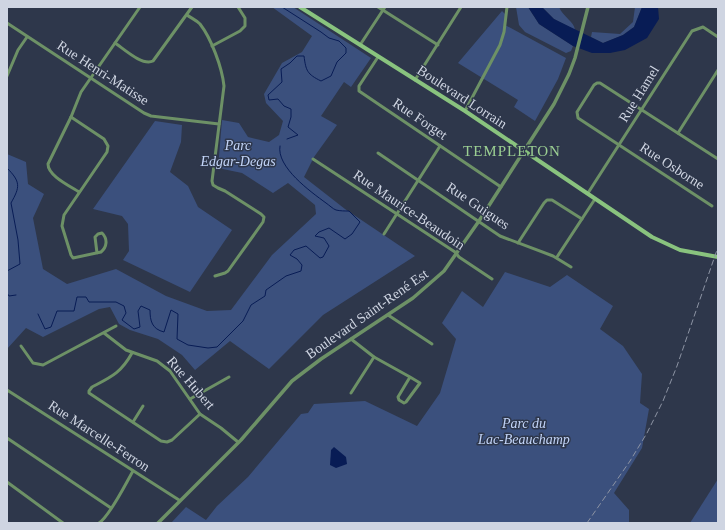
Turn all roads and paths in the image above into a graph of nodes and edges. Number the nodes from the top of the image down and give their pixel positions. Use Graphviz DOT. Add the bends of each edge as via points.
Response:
graph roads {
  1 [pos="140,7"];
  2 [pos="192,7"];
  3 [pos="238,7"];
  4 [pos="300,7"];
  5 [pos="378,7"];
  6 [pos="507,7"];
  7 [pos="588,7"];
  8 [pos="384,8"];
  9 [pos="459,8"];
  10 [pos="187,15"];
  11 [pos="7,23"];
  12 [pos="27,37"];
  13 [pos="718,37"];
  14 [pos="115,43"];
  15 [pos="360,45"];
  16 [pos="438,45"];
  17 [pos="212,46"];
  18 [pos="378,57"];
  19 [pos="718,70"];
  20 [pos="7,76"];
  21 [pos="90,78"];
  22 [pos="415,80"];
  23 [pos="643,110"];
  24 [pos="465,111"];
  25 [pos="70,117"];
  26 [pos="219,124"];
  27 [pos="678,133"];
  28 [pos="619,145"];
  29 [pos="440,146"];
  30 [pos="524,151"];
  31 [pos="378,153"];
  32 [pos="313,159"];
  33 [pos="718,159"];
  34 [pos="418,180"];
  35 [pos="501,187"];
  36 [pos="79,192"];
  37 [pos="588,193"];
  38 [pos="596,198"];
  39 [pos="712,206"];
  40 [pos="397,213"];
  41 [pos="582,219"];
  42 [pos="479,220"];
  43 [pos="384,234"];
  44 [pos="518,243"];
  45 [pos="97,253"];
  46 [pos="456,254"];
  47 [pos="557,257"];
  48 [pos="718,257"];
  49 [pos="571,267"];
  50 [pos="215,276"];
  51 [pos="492,280"];
  52 [pos="388,315"];
  53 [pos="116,326"];
  54 [pos="104,333"];
  55 [pos="351,339"];
  56 [pos="432,344"];
  57 [pos="21,346"];
  58 [pos="132,353"];
  59 [pos="374,357"];
  60 [pos="229,377"];
  61 [pos="410,377"];
  62 [pos="7,390"];
  63 [pos="351,393"];
  64 [pos="190,399"];
  65 [pos="143,406"];
  66 [pos="200,414"];
  67 [pos="134,422"];
  68 [pos="7,438"];
  69 [pos="238,442"];
  70 [pos="133,471"];
  71 [pos="7,482"];
  72 [pos="179,500"];
  73 [pos="111,508"];
  74 [pos="63,523"];
  75 [pos="99,523"];
  76 [pos="158,523"];
  1 -- 14 [label="street"];
  2 -- 10 [label="street"];
  3 -- 17 [label="street" via="245,18 245,26"];
  4 -- 15 [label="main road, Boulevard Lorrain"];
  5 -- 8 [label="street"];
  6 -- 24 [label="street" via="500,45"];
  7 -- 30 [label="street, Boulevard Saint-René Est" via="578,50 569,74"];
  8 -- 15 [label="street"];
  8 -- 16 [label="street"];
  9 -- 16 [label="street"];
  10 -- 14 [label="street" via="150,63 142,61"];
  10 -- 17 [label="street" via="201,25"];
  11 -- 12 [label="street, Rue Henri-Matisse"];
  12 -- 20 [label="street" via="18,50"];
  12 -- 21 [label="street, Rue Henri-Matisse"];
  13 -- 23 [label="street, Rue Hamel" via="703,27 692,31"];
  14 -- 21 [label="street"];
  15 -- 18 [label="main road, Boulevard Lorrain"];
  16 -- 22 [label="street"];
  17 -- 26 [label="street" via="223,74"];
  18 -- 22 [label="main road, Boulevard Lorrain"];
  18 -- 29 [label="street, Rue Forget" via="359,86 359,91"];
  19 -- 27 [label="street"];
  21 -- 25 [label="street"];
  21 -- 26 [label="street, Rue Henri-Matisse" via="151,116"];
  22 -- 24 [label="main road, Boulevard Lorrain"];
  23 -- 27 [label="street"];
  23 -- 28 [label="street, Rue Hamel"];
  23 -- 28 [label="street, Rue Osborne" via="600,83 594,85 577,112 578,118"];
  24 -- 30 [label="main road, Boulevard Lorrain"];
  25 -- 36 [label="street" via="48,167 51,173"];
  25 -- 36 [label="street" via="104,139 108,146 107,152"];
  26 -- 50 [label="street" via="213,185 261,214 264,220 228,271"];
  27 -- 33 [label="street"];
  28 -- 37 [label="street, Rue Hamel"];
  28 -- 39 [label="street, Rue Osborne"];
  29 -- 34 [label="street"];
  29 -- 35 [label="street, Rue Forget"];
  30 -- 35 [label="street, Boulevard Saint-René Est"];
  30 -- 37 [label="main road, Boulevard Lorrain"];
  31 -- 34 [label="street, Rue Guigues"];
  32 -- 40 [label="street, Rue Maurice-Beaudoin"];
  34 -- 40 [label="street"];
  34 -- 42 [label="street, Rue Guigues"];
  35 -- 42 [label="street, Boulevard Saint-René Est"];
  36 -- 45 [label="street" via="64,215 62,226 73,258"];
  37 -- 38 [label="main road, Boulevard Lorrain"];
  38 -- 41 [label="street"];
  38 -- 48 [label="main road, Boulevard Lorrain" via="660,242 689,253"];
  40 -- 43 [label="street"];
  40 -- 46 [label="street, Rue Maurice-Beaudoin"];
  41 -- 44 [label="street" via="552,200 547,200"];
  41 -- 47 [label="street"];
  42 -- 44 [label="street, Rue Guigues" via="500,236"];
  42 -- 46 [label="street, Boulevard Saint-René Est"];
  44 -- 47 [label="street, Rue Guigues"];
  45 -- 45 [label="street" via="105,248 106,238 102,234 95,237"];
  46 -- 51 [label="street, Rue Maurice-Beaudoin"];
  46 -- 52 [label="street, Boulevard Saint-René Est" via="438,278"];
  47 -- 49 [label="street, Rue Guigues"];
  52 -- 55 [label="street, Boulevard Saint-René Est"];
  52 -- 56 [label="street"];
  53 -- 54 [label="street"];
  54 -- 57 [label="street" via="43,365 34,362"];
  54 -- 58 [label="street, Rue Hubert"];
  55 -- 59 [label="street"];
  55 -- 69 [label="street, Boulevard Saint-René Est" via="292,381"];
  58 -- 64 [label="street, Rue Hubert" via="157,361 170,371"];
  58 -- 67 [label="street" via="118,372 92,387 89,393"];
  59 -- 61 [label="street"];
  59 -- 63 [label="street"];
  60 -- 64 [label="street"];
  61 -- 61 [label="street" via="420,383 404,403 398,397"];
  62 -- 70 [label="street, Rue Marcelle-Ferron"];
  64 -- 66 [label="street, Rue Hubert"];
  65 -- 67 [label="street"];
  66 -- 67 [label="street" via="167,442 161,441"];
  66 -- 69 [label="street, Rue Hubert"];
  68 -- 73 [label="street"];
  69 -- 72 [label="street, Boulevard Saint-René Est"];
  70 -- 72 [label="street, Rue Marcelle-Ferron"];
  70 -- 73 [label="street"];
  71 -- 74 [label="street"];
  72 -- 76 [label="street, Boulevard Saint-René Est"];
  73 -- 75 [label="street"];
}
